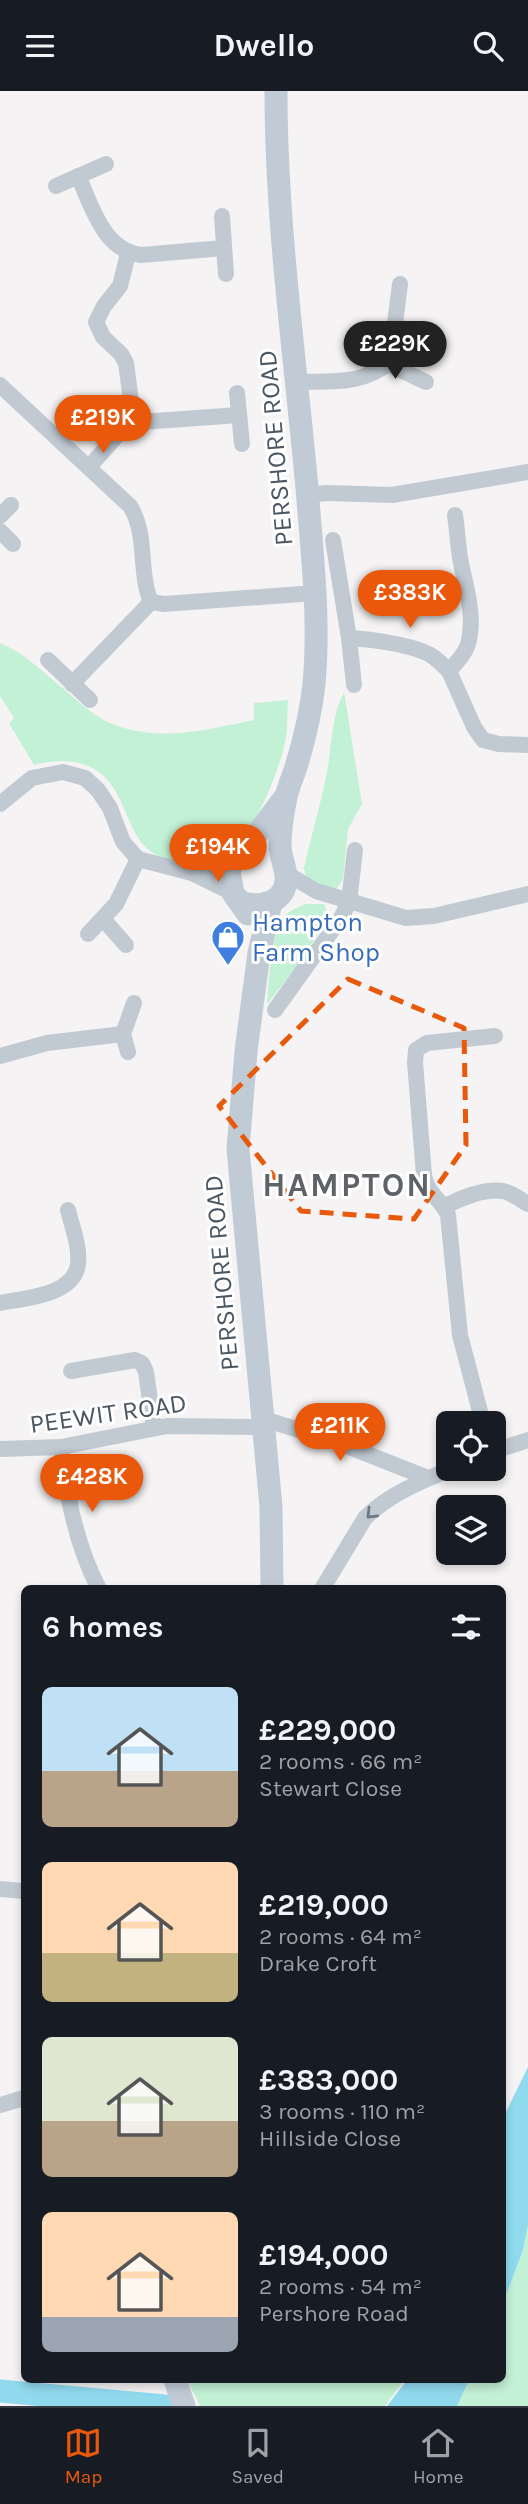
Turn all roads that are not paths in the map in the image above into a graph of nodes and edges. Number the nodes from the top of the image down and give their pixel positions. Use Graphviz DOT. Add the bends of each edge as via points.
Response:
graph roads {
  1 [pos="276,91"];
  2 [pos="106,164"];
  3 [pos="78,176"];
  4 [pos="56,186"];
  5 [pos="222,216"];
  6 [pos="224,248"];
  7 [pos="128,254"];
  8 [pos="226,274"];
  9 [pos="400,284"];
  10 [pos="388,364"];
  11 [pos="298,382"];
  12 [pos="426,382"];
  13 [pos="0,385"];
  14 [pos="237,393"];
  15 [pos="239,415"];
  16 [pos="131,420"];
  17 [pos="242,445"];
  18 [pos="89,467"];
  19 [pos="528,472"];
  20 [pos="307,495"];
  21 [pos="455,515"];
  22 [pos="0,531"];
  23 [pos="333,540"];
  24 [pos="13,544"];
  25 [pos="315,593"];
  26 [pos="151,602"];
  27 [pos="349,638"];
  28 [pos="48,660"];
  29 [pos="449,671"];
  30 [pos="72,684"];
  31 [pos="354,685"];
  32 [pos="90,701"];
  33 [pos="528,744"];
  34 [pos="286,796"];
  35 [pos="0,804"];
  36 [pos="355,850"];
  37 [pos="239,855"];
  38 [pos="138,859"];
  39 [pos="284,867"];
  40 [pos="192,873"];
  41 [pos="316,891"];
  42 [pos="528,894"];
  43 [pos="237,897"];
  44 [pos="273,901"];
  45 [pos="349,902"];
  46 [pos="103,919"];
  47 [pos="88,934"];
  48 [pos="126,945"];
  49 [pos="259,953"];
  50 [pos="134,1003"];
  51 [pos="275,1010"];
  52 [pos="123,1034"];
  53 [pos="495,1036"];
  54 [pos="128,1052"];
  55 [pos="0,1056"];
  56 [pos="528,1205"];
  57 [pos="444,1207"];
  58 [pos="68,1210"];
  59 [pos="0,1303"];
  60 [pos="71,1371"];
  61 [pos="480,1411"];
  62 [pos="264,1423"];
  63 [pos="154,1428"];
  64 [pos="528,1440"];
  65 [pos="61,1447"];
  66 [pos="506,1447"];
  67 [pos="0,1449"];
  68 [pos="436,1475"];
  69 [pos="428,1478"];
  70 [pos="97,1585"];
  71 [pos="272,1585"];
  72 [pos="329,1585"];
  73 [pos="0,1889"];
  74 [pos="21,1891"];
  75 [pos="21,2099"];
  76 [pos="0,2105"];
  1 -- 11 [label="main road, PERSHORE ROAD" via="276,164"];
  2 -- 3 [label="street"];
  3 -- 4 [label="street"];
  3 -- 7 [label="street" via="104,231"];
  5 -- 6 [label="street"];
  6 -- 7 [label="street"];
  6 -- 8 [label="street"];
  7 -- 16 [label="street" via="120,286 96,322 126,363"];
  9 -- 10 [label="street"];
  10 -- 11 [label="street" via="374,375 354,379"];
  10 -- 12 [label="street"];
  11 -- 20 [label="main road, PERSHORE ROAD"];
  13 -- 18 [label="street"];
  14 -- 15 [label="street"];
  15 -- 16 [label="street"];
  15 -- 17 [label="street"];
  16 -- 18 [label="street"];
  18 -- 26 [label="street" via="136,515"];
  19 -- 20 [label="street" via="392,495"];
  20 -- 25 [label="main road, PERSHORE ROAD"];
  21 -- 29 [label="street" via="470,625 465,653"];
  22 -- 24 [label="street"];
  23 -- 27 [label="street"];
  25 -- 26 [label="street"];
  25 -- 34 [label="main road, PERSHORE ROAD" via="314,684"];
  26 -- 30 [label="street"];
  27 -- 29 [label="street" via="421,651"];
  27 -- 31 [label="street"];
  28 -- 30 [label="street"];
  29 -- 33 [label="street" via="483,740"];
  30 -- 32 [label="street"];
  34 -- 37 [label="main road, PERSHORE ROAD"];
  34 -- 39 [label="main road, PERSHORE ROAD" via="280,842"];
  35 -- 38 [label="street" via="32,778 63,772 85,778 110,808 123,842"];
  36 -- 45 [label="street"];
  37 -- 39 [label="main road" via="264,849 274,853"];
  37 -- 40 [label="street"];
  37 -- 43 [label="main road, PERSHORE ROAD" via="229,879"];
  38 -- 40 [label="street"];
  38 -- 46 [label="street" via="116,904"];
  39 -- 41 [label="street"];
  39 -- 44 [label="main road, PERSHORE ROAD" via="282,892"];
  40 -- 43 [label="street"];
  41 -- 44 [label="street"];
  41 -- 45 [label="street"];
  42 -- 45 [label="street" via="418,919"];
  43 -- 44 [label="main road" via="256,906"];
  43 -- 49 [label="main road, PERSHORE ROAD" via="249,916"];
  44 -- 49 [label="main road, PERSHORE ROAD"];
  45 -- 51 [label="street"];
  46 -- 47 [label="street"];
  46 -- 48 [label="street"];
  49 -- 62 [label="main road, PERSHORE ROAD" via="238,1149"];
  50 -- 52 [label="street"];
  52 -- 54 [label="street"];
  52 -- 55 [label="street" via="47,1042"];
  53 -- 57 [label="street" via="426,1043 416,1049 424,1175 427,1190"];
  56 -- 57 [label="street" via="502,1191 479,1193"];
  57 -- 61 [label="street" via="450,1225 460,1335"];
  58 -- 59 [label="street" via="78,1251 78,1267 70,1281 53,1291"];
  60 -- 63 [label="street" via="135,1360 142,1363"];
  62 -- 63 [label="street, PEEWIT ROAD"];
  62 -- 69 [label="street, PEEWIT ROAD" via="329,1439"];
  62 -- 71 [label="main road, PERSHORE ROAD"];
  63 -- 65 [label="street, PEEWIT ROAD"];
  64 -- 66 [label="street"];
  65 -- 67 [label="street, PEEWIT ROAD"];
  65 -- 70 [label="street" via="73,1517"];
  68 -- 69 [label="street"];
  69 -- 72 [label="street, one-way" via="365,1518"];
  73 -- 74 [label="street"];
  75 -- 76 [label="street"];
}
